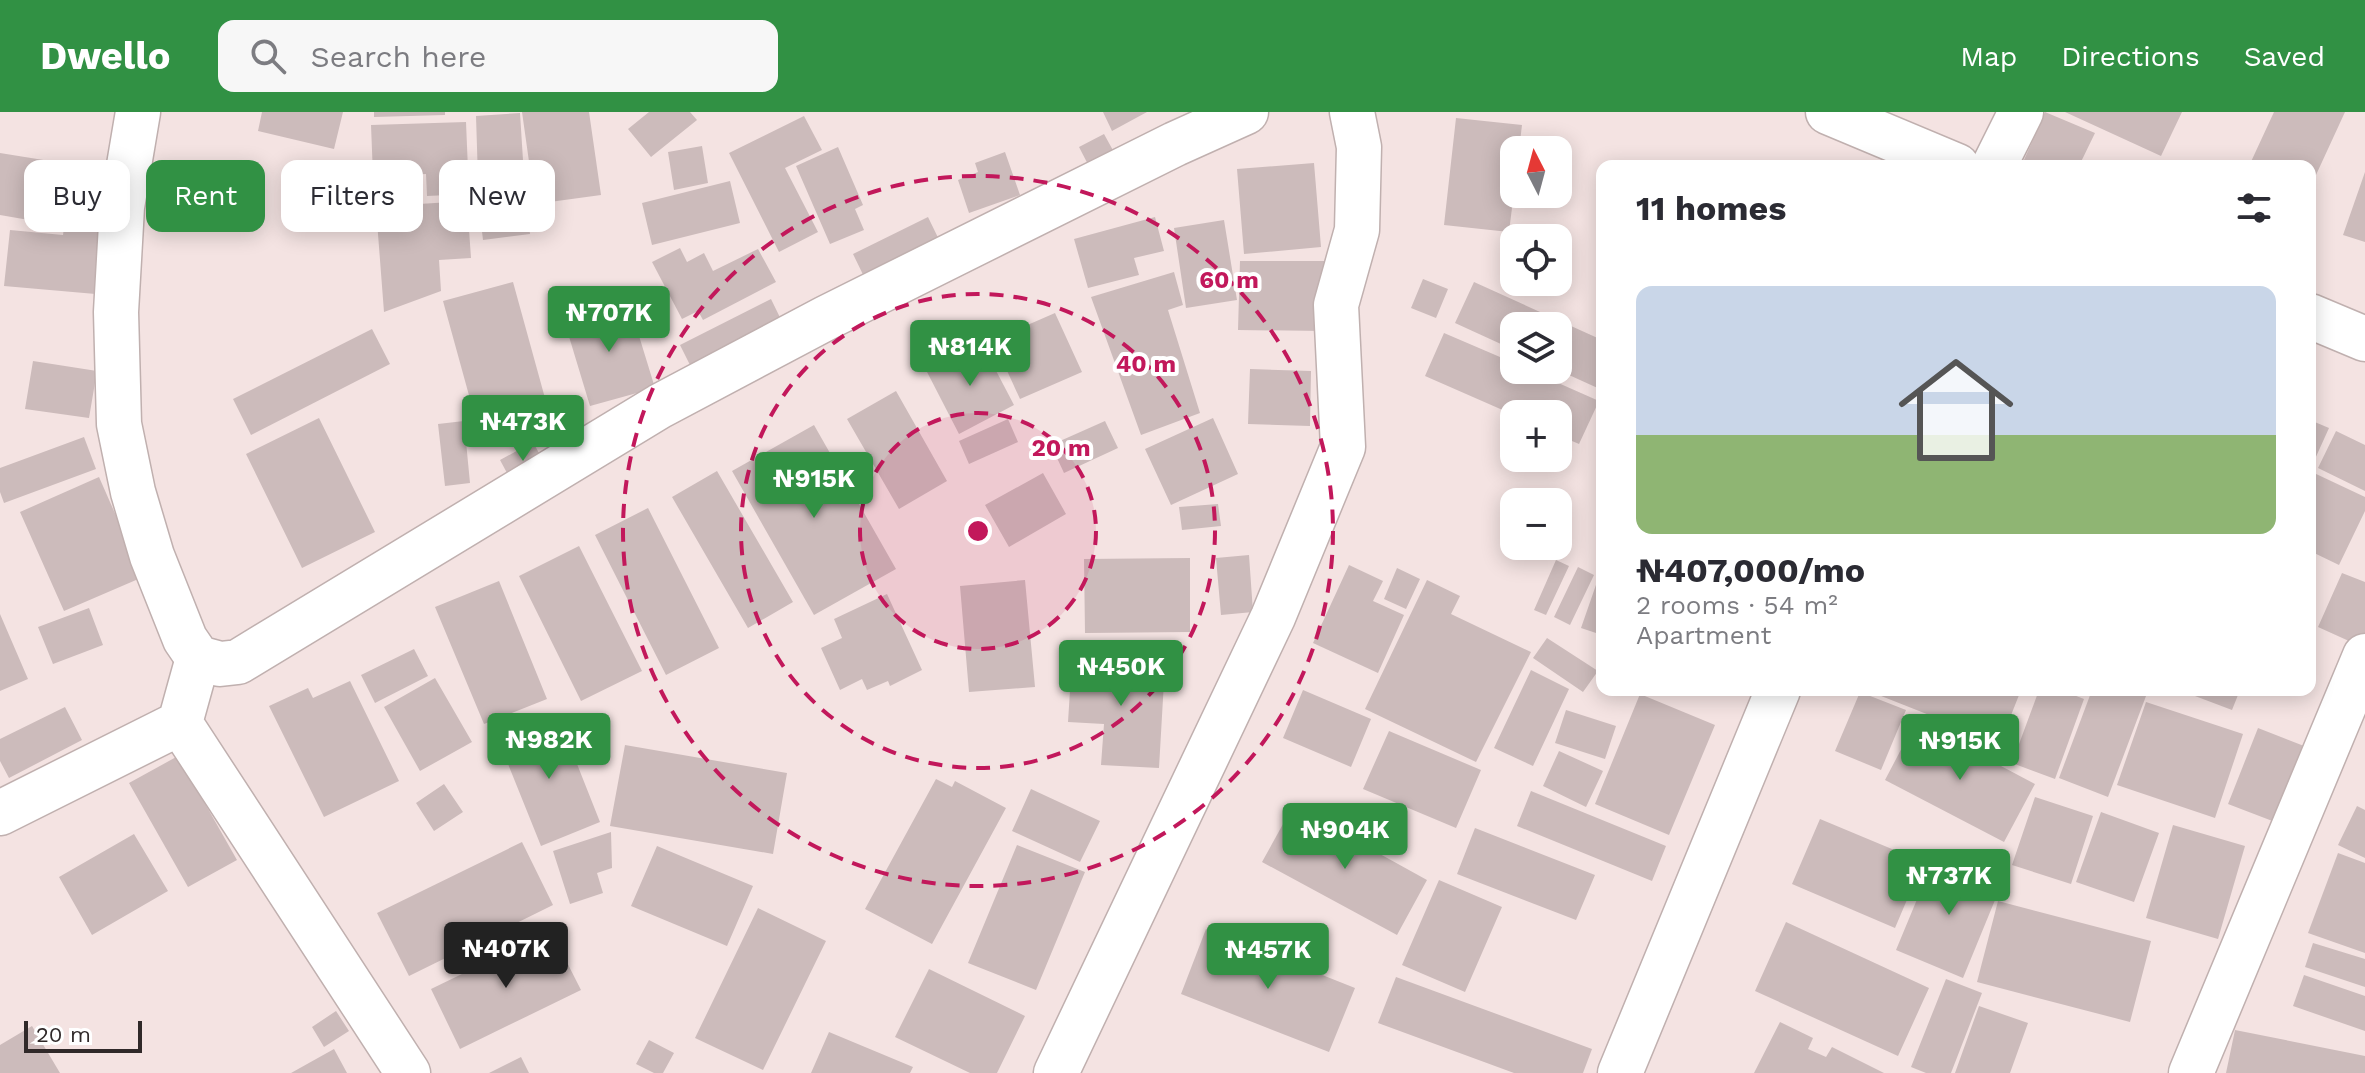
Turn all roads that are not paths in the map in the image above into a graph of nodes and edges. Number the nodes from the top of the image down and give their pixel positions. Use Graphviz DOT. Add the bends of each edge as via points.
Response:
graph roads {
  1 [pos="138,112"];
  2 [pos="1246,112"];
  3 [pos="1352,112"];
  4 [pos="1828,112"];
  5 [pos="2021,112"];
  6 [pos="1943,160"];
  7 [pos="1997,160"];
  8 [pos="2316,319"];
  9 [pos="2365,339"];
  10 [pos="2365,656"];
  11 [pos="198,658"];
  12 [pos="1776,696"];
  13 [pos="180,723"];
  14 [pos="0,813"];
  15 [pos="408,1073"];
  16 [pos="1056,1073"];
  17 [pos="1620,1073"];
  18 [pos="2191,1073"];
  1 -- 11 [label="street" via="122,207 116,312 119,424 152,556 185,639"];
  2 -- 11 [label="street" via="839,311 660,406 238,662"];
  3 -- 16 [label="street" via="1359,147 1357,230 1336,305 1343,447 1273,617"];
  4 -- 6 [label="street"];
  5 -- 7 [label="street"];
  8 -- 9 [label="street"];
  10 -- 18 [label="street"];
  11 -- 13 [label="street"];
  12 -- 17 [label="street"];
  13 -- 14 [label="street"];
  13 -- 15 [label="street"];
}
